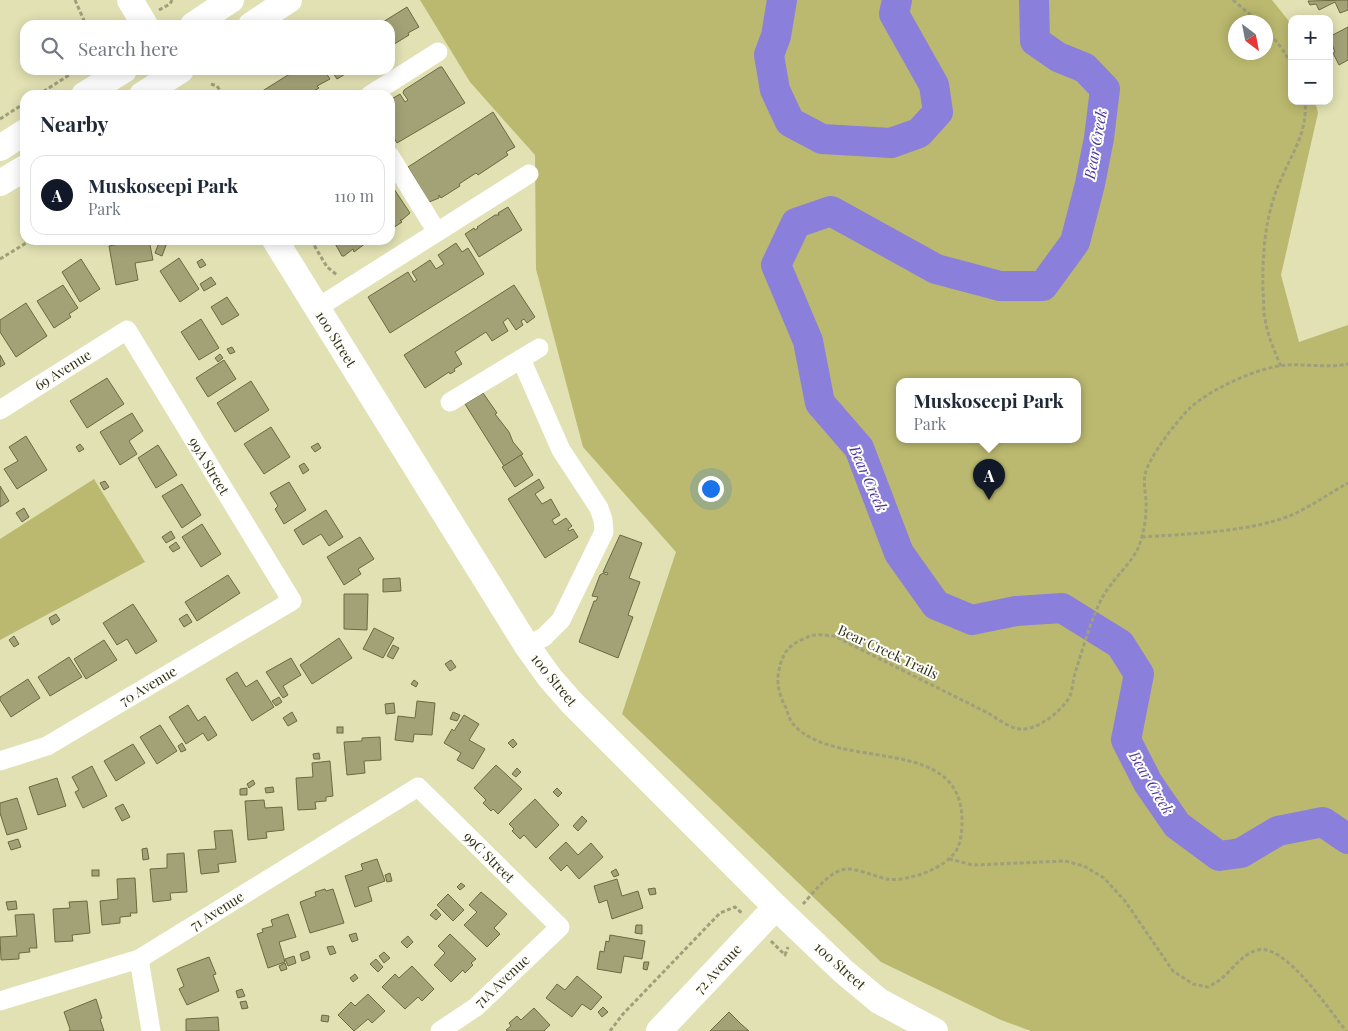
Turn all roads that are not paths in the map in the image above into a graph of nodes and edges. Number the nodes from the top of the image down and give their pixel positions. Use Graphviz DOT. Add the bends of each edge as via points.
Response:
graph roads {
  1 [pos="130,0"];
  2 [pos="231,0"];
  3 [pos="289,0"];
  4 [pos="142,20"];
  5 [pos="201,20"];
  6 [pos="259,20"];
  7 [pos="438,52"];
  8 [pos="116,75"];
  9 [pos="177,78"];
  10 [pos="92,90"];
  11 [pos="152,90"];
  12 [pos="378,90"];
  13 [pos="20,135"];
  14 [pos="0,148"];
  15 [pos="395,164"];
  16 [pos="20,171"];
  17 [pos="529,174"];
  18 [pos="0,183"];
  19 [pos="437,232"];
  20 [pos="278,245"];
  21 [pos="317,308"];
  22 [pos="127,330"];
  23 [pos="539,348"];
  24 [pos="521,359"];
  25 [pos="450,402"];
  26 [pos="0,410"];
  27 [pos="292,601"];
  28 [pos="527,646"];
  29 [pos="0,761"];
  30 [pos="418,787"];
  31 [pos="776,907"];
  32 [pos="560,927"];
  33 [pos="139,959"];
  34 [pos="0,1001"];
  35 [pos="151,1031"];
  36 [pos="440,1031"];
  37 [pos="659,1031"];
  38 [pos="935,1031"];
  1 -- 4 [label="main road"];
  2 -- 5 [label="main road"];
  3 -- 6 [label="main road"];
  7 -- 12 [label="street"];
  8 -- 10 [label="main road"];
  9 -- 11 [label="main road"];
  13 -- 14 [label="main road"];
  15 -- 19 [label="street"];
  16 -- 18 [label="main road"];
  17 -- 19 [label="street"];
  19 -- 21 [label="street"];
  20 -- 21 [label="main road, 100 Street"];
  21 -- 28 [label="main road, 100 Street"];
  22 -- 26 [label="street, 69 Avenue"];
  22 -- 27 [label="street, 99A Street"];
  23 -- 24 [label="street"];
  24 -- 25 [label="street"];
  24 -- 28 [label="street" via="561,450 599,508 604,532 561,620 544,637"];
  27 -- 29 [label="street, 70 Avenue" via="46,746"];
  28 -- 31 [label="main road, 100 Street" via="572,703"];
  30 -- 32 [label="street, 99C Street"];
  30 -- 33 [label="street, 71 Avenue"];
  31 -- 37 [label="main road, 72 Avenue"];
  31 -- 38 [label="main road, 100 Street" via="879,1001"];
  32 -- 36 [label="street, 71A Avenue" via="476,1006"];
  33 -- 34 [label="street, 71 Avenue"];
  33 -- 35 [label="street"];
}
